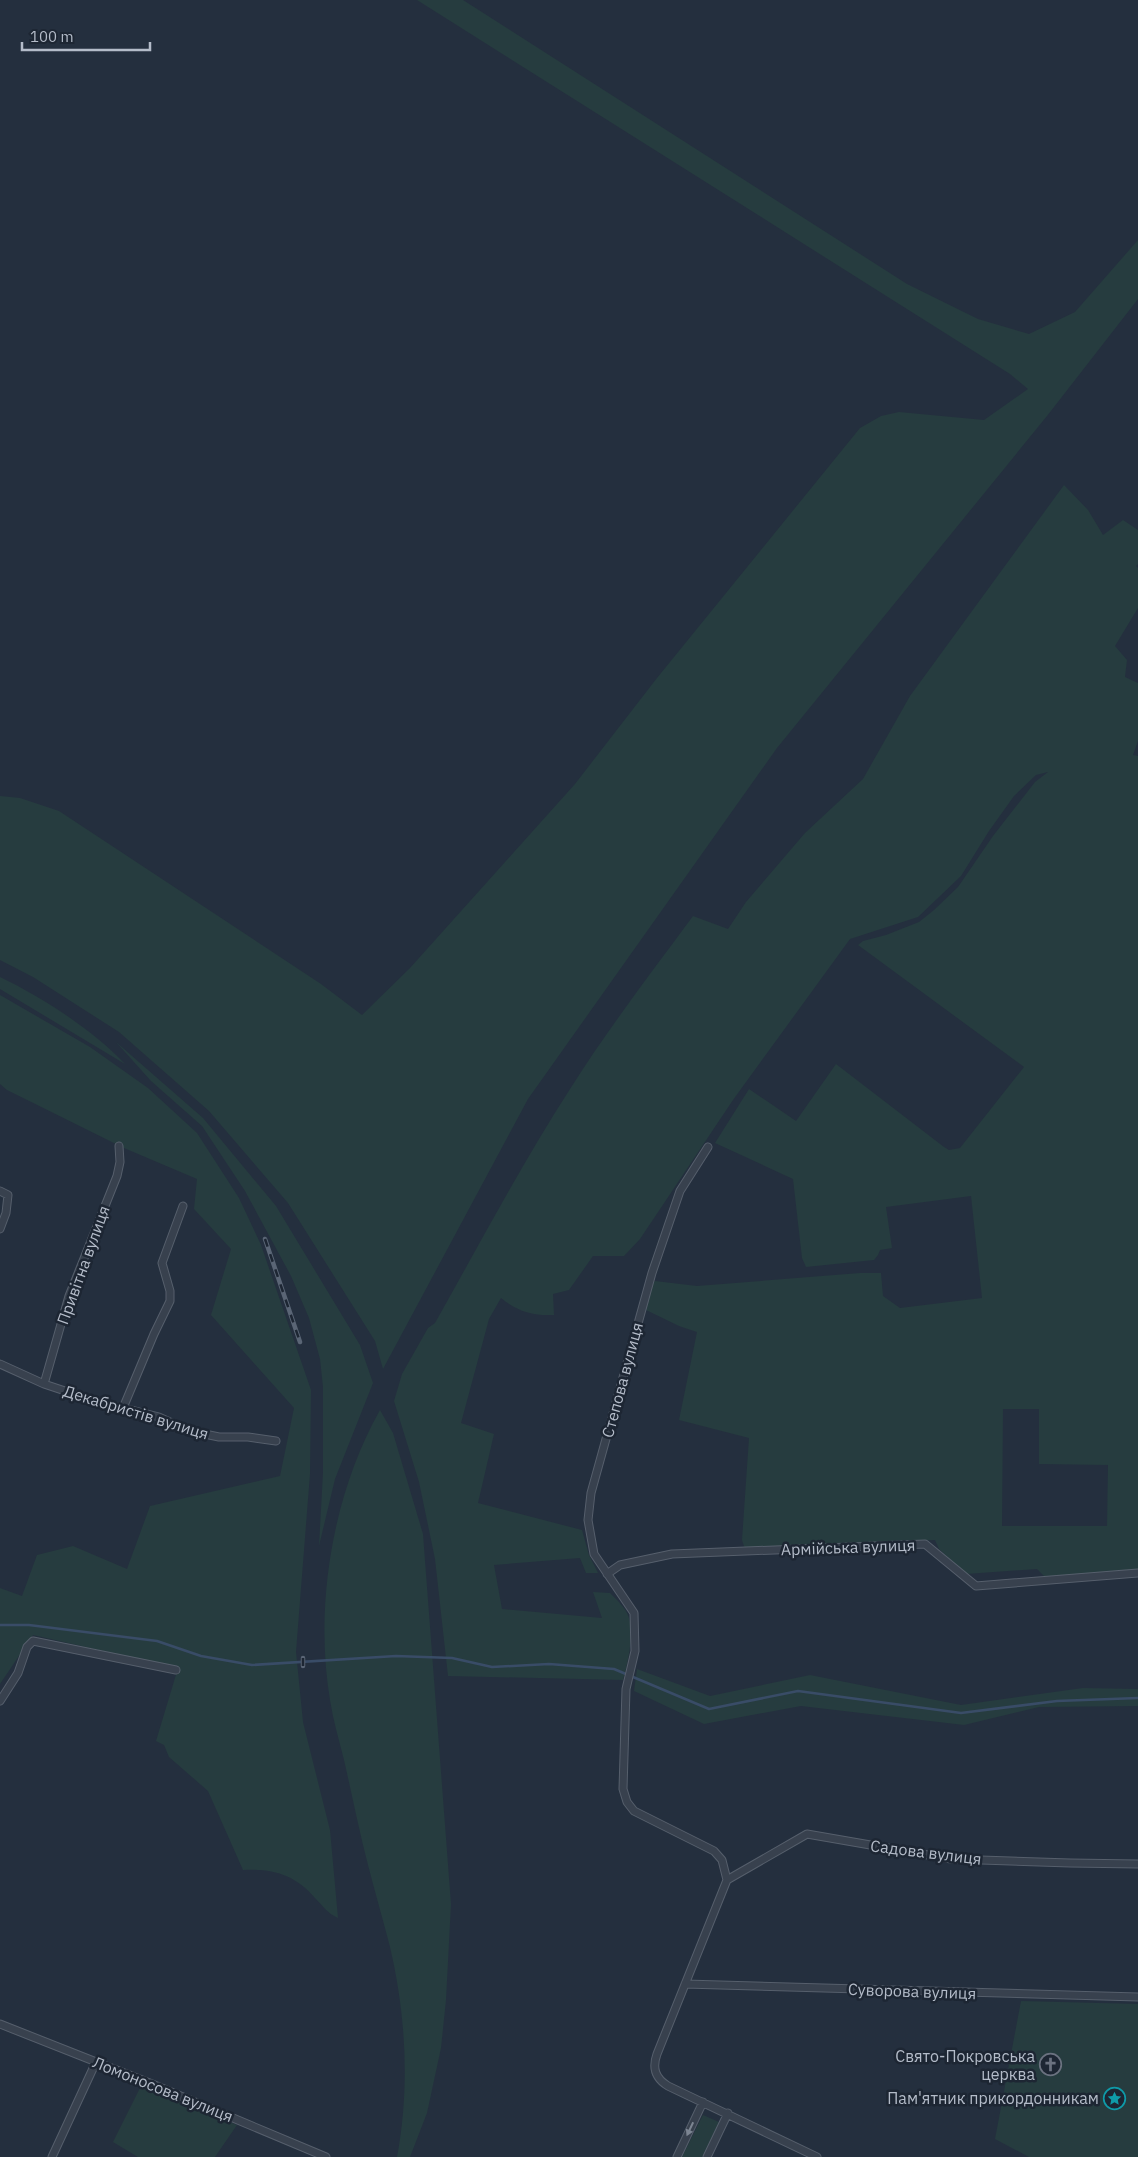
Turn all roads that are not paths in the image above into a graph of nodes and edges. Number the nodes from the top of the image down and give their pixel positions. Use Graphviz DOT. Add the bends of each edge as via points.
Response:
graph roads {
  1 [pos="119,1146"];
  2 [pos="708,1147"];
  3 [pos="0,1191"];
  4 [pos="183,1206"];
  5 [pos="0,1230"];
  6 [pos="0,1364"];
  7 [pos="44,1384"];
  8 [pos="123,1408"];
  9 [pos="276,1441"];
  10 [pos="1138,1573"];
  11 [pos="607,1574"];
  12 [pos="176,1670"];
  13 [pos="0,1702"];
  14 [pos="1138,1864"];
  15 [pos="728,1880"];
  16 [pos="685,1984"];
  17 [pos="1138,1997"];
  18 [pos="0,2024"];
  19 [pos="96,2062"];
  20 [pos="703,2102"];
  21 [pos="728,2113"];
  22 [pos="52,2157"];
  23 [pos="326,2157"];
  24 [pos="677,2157"];
  25 [pos="707,2157"];
  26 [pos="817,2157"];
  1 -- 7 [label="street, Привітна вулиця" via="117,1176 69,1296"];
  2 -- 11 [label="street, Степова вулиця" via="680,1190 652,1272 591,1493 588,1520 594,1554"];
  3 -- 5 [label="street" via="8,1195"];
  4 -- 8 [label="street" via="162,1262 170,1301"];
  6 -- 7 [label="street, Декабристів вулиця"];
  7 -- 8 [label="street, Декабристів вулиця"];
  8 -- 9 [label="street, Декабристів вулиця" via="165,1419 206,1435"];
  10 -- 11 [label="street, Армійська вулиця" via="976,1586 925,1544 672,1554 620,1564"];
  11 -- 15 [label="street, Степова вулиця" via="634,1613 635,1651 626,1689 624,1716 623,1789 627,1802 634,1811 714,1851 722,1860"];
  12 -- 13 [label="street" via="33,1641"];
  14 -- 15 [label="street, Садова вулиця" via="952,1859 807,1834"];
  15 -- 16 [label="street"];
  16 -- 17 [label="street, Суворова вулиця"];
  16 -- 20 [label="street" via="654,2068 664,2084"];
  18 -- 19 [label="street, Ломоносова вулиця"];
  19 -- 22 [label="street"];
  19 -- 23 [label="street, Ломоносова вулиця"];
  20 -- 21 [label="street"];
  20 -- 24 [label="street, one-way"];
  21 -- 25 [label="street"];
  21 -- 26 [label="street"];
}
